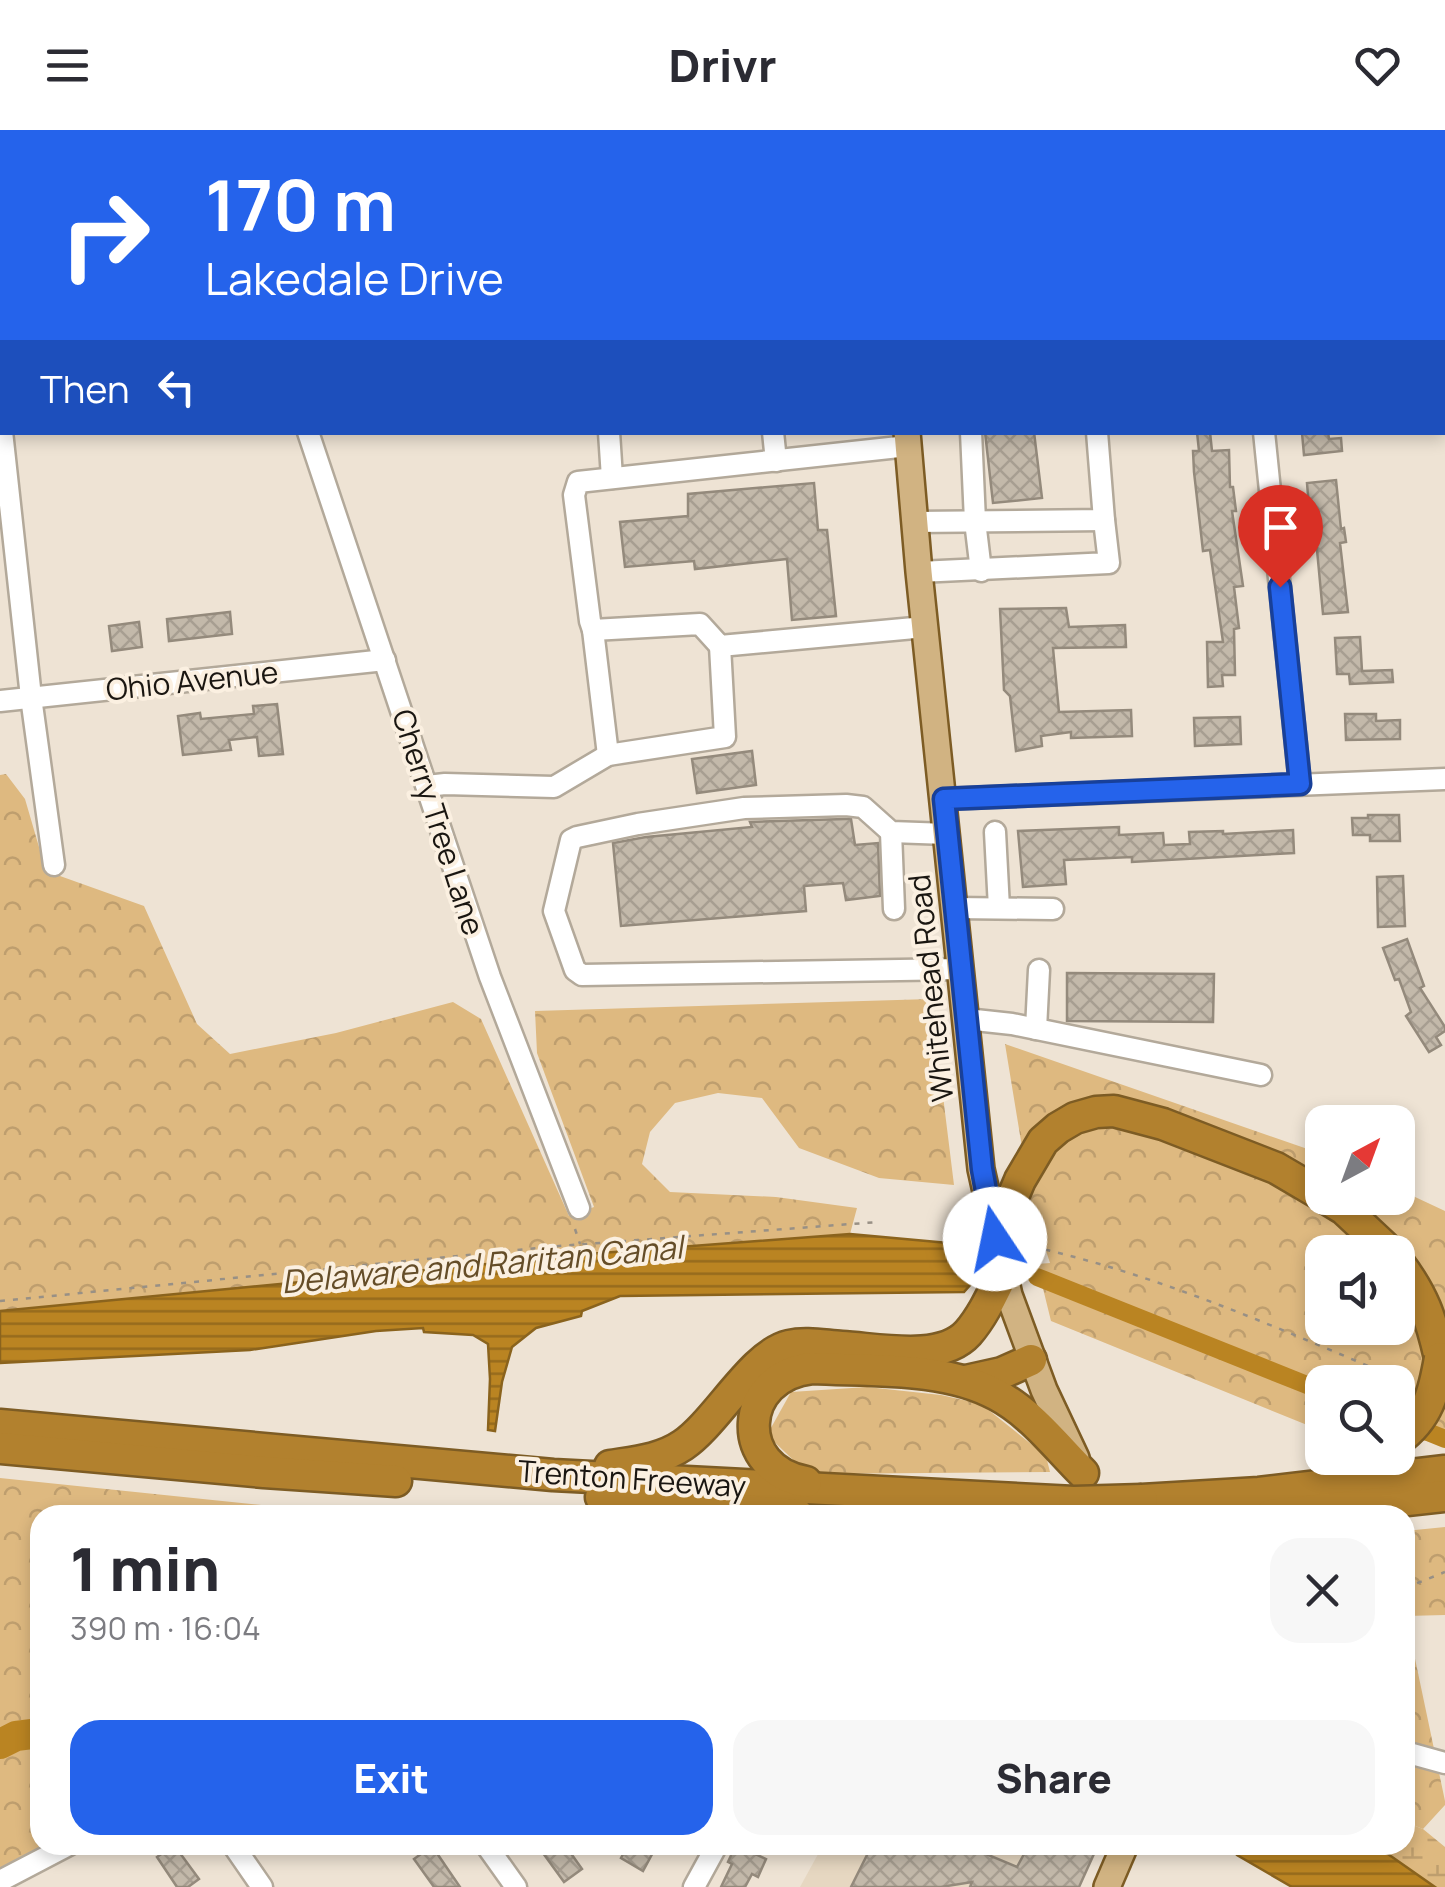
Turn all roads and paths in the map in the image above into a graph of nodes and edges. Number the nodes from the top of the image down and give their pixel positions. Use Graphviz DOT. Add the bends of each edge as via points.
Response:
graph roads {
  1 [pos="2,435"];
  2 [pos="309,435"];
  3 [pos="609,435"];
  4 [pos="773,435"];
  5 [pos="971,435"];
  6 [pos="1097,435"];
  7 [pos="1264,435"];
  8 [pos="908,440"];
  9 [pos="776,461"];
  10 [pos="612,478"];
  11 [pos="1104,520"];
  12 [pos="975,521"];
  13 [pos="915,522"];
  14 [pos="981,570"];
  15 [pos="919,572"];
  16 [pos="925,626"];
  17 [pos="594,630"];
  18 [pos="720,646"];
  19 [pos="385,660"];
  20 [pos="31,698"];
  21 [pos="0,701"];
  22 [pos="608,755"];
  23 [pos="1445,778"];
  24 [pos="1300,784"];
  25 [pos="427,786"];
  26 [pos="944,799"];
  27 [pos="890,832"];
  28 [pos="995,832"];
  29 [pos="947,834"];
  30 [pos="54,865"];
  31 [pos="955,908"];
  32 [pos="999,908"];
  33 [pos="894,909"];
  34 [pos="1052,909"];
  35 [pos="961,969"];
  36 [pos="1040,970"];
  37 [pos="966,1019"];
  38 [pos="1036,1029"];
  39 [pos="1261,1075"];
  40 [pos="1305,1185"];
  41 [pos="579,1208"];
  42 [pos="1351,1215"];
  43 [pos="878,1222"];
  44 [pos="1372,1235"];
  45 [pos="999,1273"];
  46 [pos="1415,1286"];
  47 [pos="0,1301"];
  48 [pos="1032,1360"];
  49 [pos="1362,1365"];
  50 [pos="966,1381"];
  51 [pos="1415,1424"];
  52 [pos="0,1425"];
  53 [pos="0,1448"];
  54 [pos="1445,1470"];
  55 [pos="553,1475"];
  56 [pos="1378,1480"];
  57 [pos="1079,1488"];
  58 [pos="853,1491"];
  59 [pos="1445,1496"];
  60 [pos="1265,1504"];
  61 [pos="659,1505"];
  62 [pos="1096,1505"];
  63 [pos="1445,1572"];
  64 [pos="1415,1584"];
  65 [pos="1415,1755"];
  66 [pos="1445,1763"];
  67 [pos="51,1855"];
  68 [pos="240,1855"];
  69 [pos="493,1855"];
  70 [pos="712,1855"];
  71 [pos="1122,1865"];
  72 [pos="0,1885"];
  73 [pos="262,1887"];
  74 [pos="516,1887"];
  75 [pos="694,1887"];
  76 [pos="1107,1887"];
  1 -- 20 [label="street"];
  2 -- 19 [label="street, Cherry Tree Lane"];
  3 -- 10 [label="street"];
  4 -- 9 [label="street"];
  5 -- 12 [label="street"];
  6 -- 11 [label="street"];
  7 -- 24 [label="street"];
  8 -- 9 [label="street"];
  8 -- 13 [label="main road, Whitehead Road"];
  9 -- 10 [label="street"];
  10 -- 17 [label="street" via="578,482 574,495"];
  11 -- 12 [label="street"];
  11 -- 14 [label="street" via="1109,564"];
  12 -- 13 [label="street"];
  12 -- 14 [label="street"];
  13 -- 15 [label="main road, Whitehead Road"];
  14 -- 15 [label="street"];
  15 -- 16 [label="main road, Whitehead Road"];
  16 -- 18 [label="street"];
  16 -- 26 [label="main road, Whitehead Road"];
  17 -- 18 [label="street" via="700,624"];
  17 -- 22 [label="street"];
  18 -- 22 [label="street" via="725,736"];
  19 -- 20 [label="street, Ohio Avenue"];
  19 -- 25 [label="street, Cherry Tree Lane"];
  20 -- 21 [label="street, Ohio Avenue"];
  20 -- 30 [label="street"];
  22 -- 25 [label="street" via="554,787"];
  23 -- 24 [label="street"];
  24 -- 26 [label="street"];
  25 -- 41 [label="street, Cherry Tree Lane" via="490,976"];
  26 -- 29 [label="main road, Whitehead Road"];
  27 -- 29 [label="street"];
  27 -- 33 [label="street"];
  27 -- 35 [label="street" via="863,807 846,804 744,808 577,837 569,844 554,911 574,970 582,975"];
  28 -- 32 [label="street"];
  29 -- 31 [label="main road, Whitehead Road"];
  31 -- 32 [label="street"];
  31 -- 35 [label="main road, Whitehead Road"];
  32 -- 34 [label="street"];
  35 -- 37 [label="main road, Whitehead Road"];
  36 -- 38 [label="street"];
  37 -- 38 [label="street"];
  37 -- 45 [label="main road, Whitehead Road"];
  38 -- 39 [label="street"];
  40 -- 45 [label="highway" via="1163,1124 1114,1111 1075,1118 1043,1141 1020,1180"];
  42 -- 44 [label="highway"];
  43 -- 47 [label="path"];
  45 -- 48 [label="main road, Whitehead Road"];
  45 -- 49 [label="path" via="1062,1252"];
  45 -- 55 [label="highway" via="966,1335 947,1348 789,1346 758,1365 682,1446 639,1462"];
  46 -- 51 [label="highway, bridge" via="1440,1358 1433,1396"];
  48 -- 50 [label="highway"];
  48 -- 57 [label="main road, Whitehead Road"];
  50 -- 57 [label="highway" via="1028,1416"];
  50 -- 58 [label="highway" via="812,1368 767,1388 754,1432 767,1462 793,1480"];
  52 -- 55 [label="highway, Trenton Freeway"];
  53 -- 61 [label="highway, Trenton Freeway"];
  54 -- 56 [label="highway, Trenton Freeway"];
  55 -- 58 [label="highway, Trenton Freeway"];
  56 -- 59 [label="highway, Trenton Freeway"];
  56 -- 60 [label="highway, Trenton Freeway"];
  57 -- 58 [label="highway, Trenton Freeway"];
  57 -- 60 [label="highway, Trenton Freeway, bridge" via="1142,1500"];
  57 -- 62 [label="main road, Whitehead Road"];
  63 -- 64 [label="path"];
  65 -- 66 [label="street"];
  67 -- 72 [label="street"];
  68 -- 73 [label="street"];
  69 -- 74 [label="street"];
  70 -- 75 [label="street"];
  71 -- 76 [label="main road"];
}
